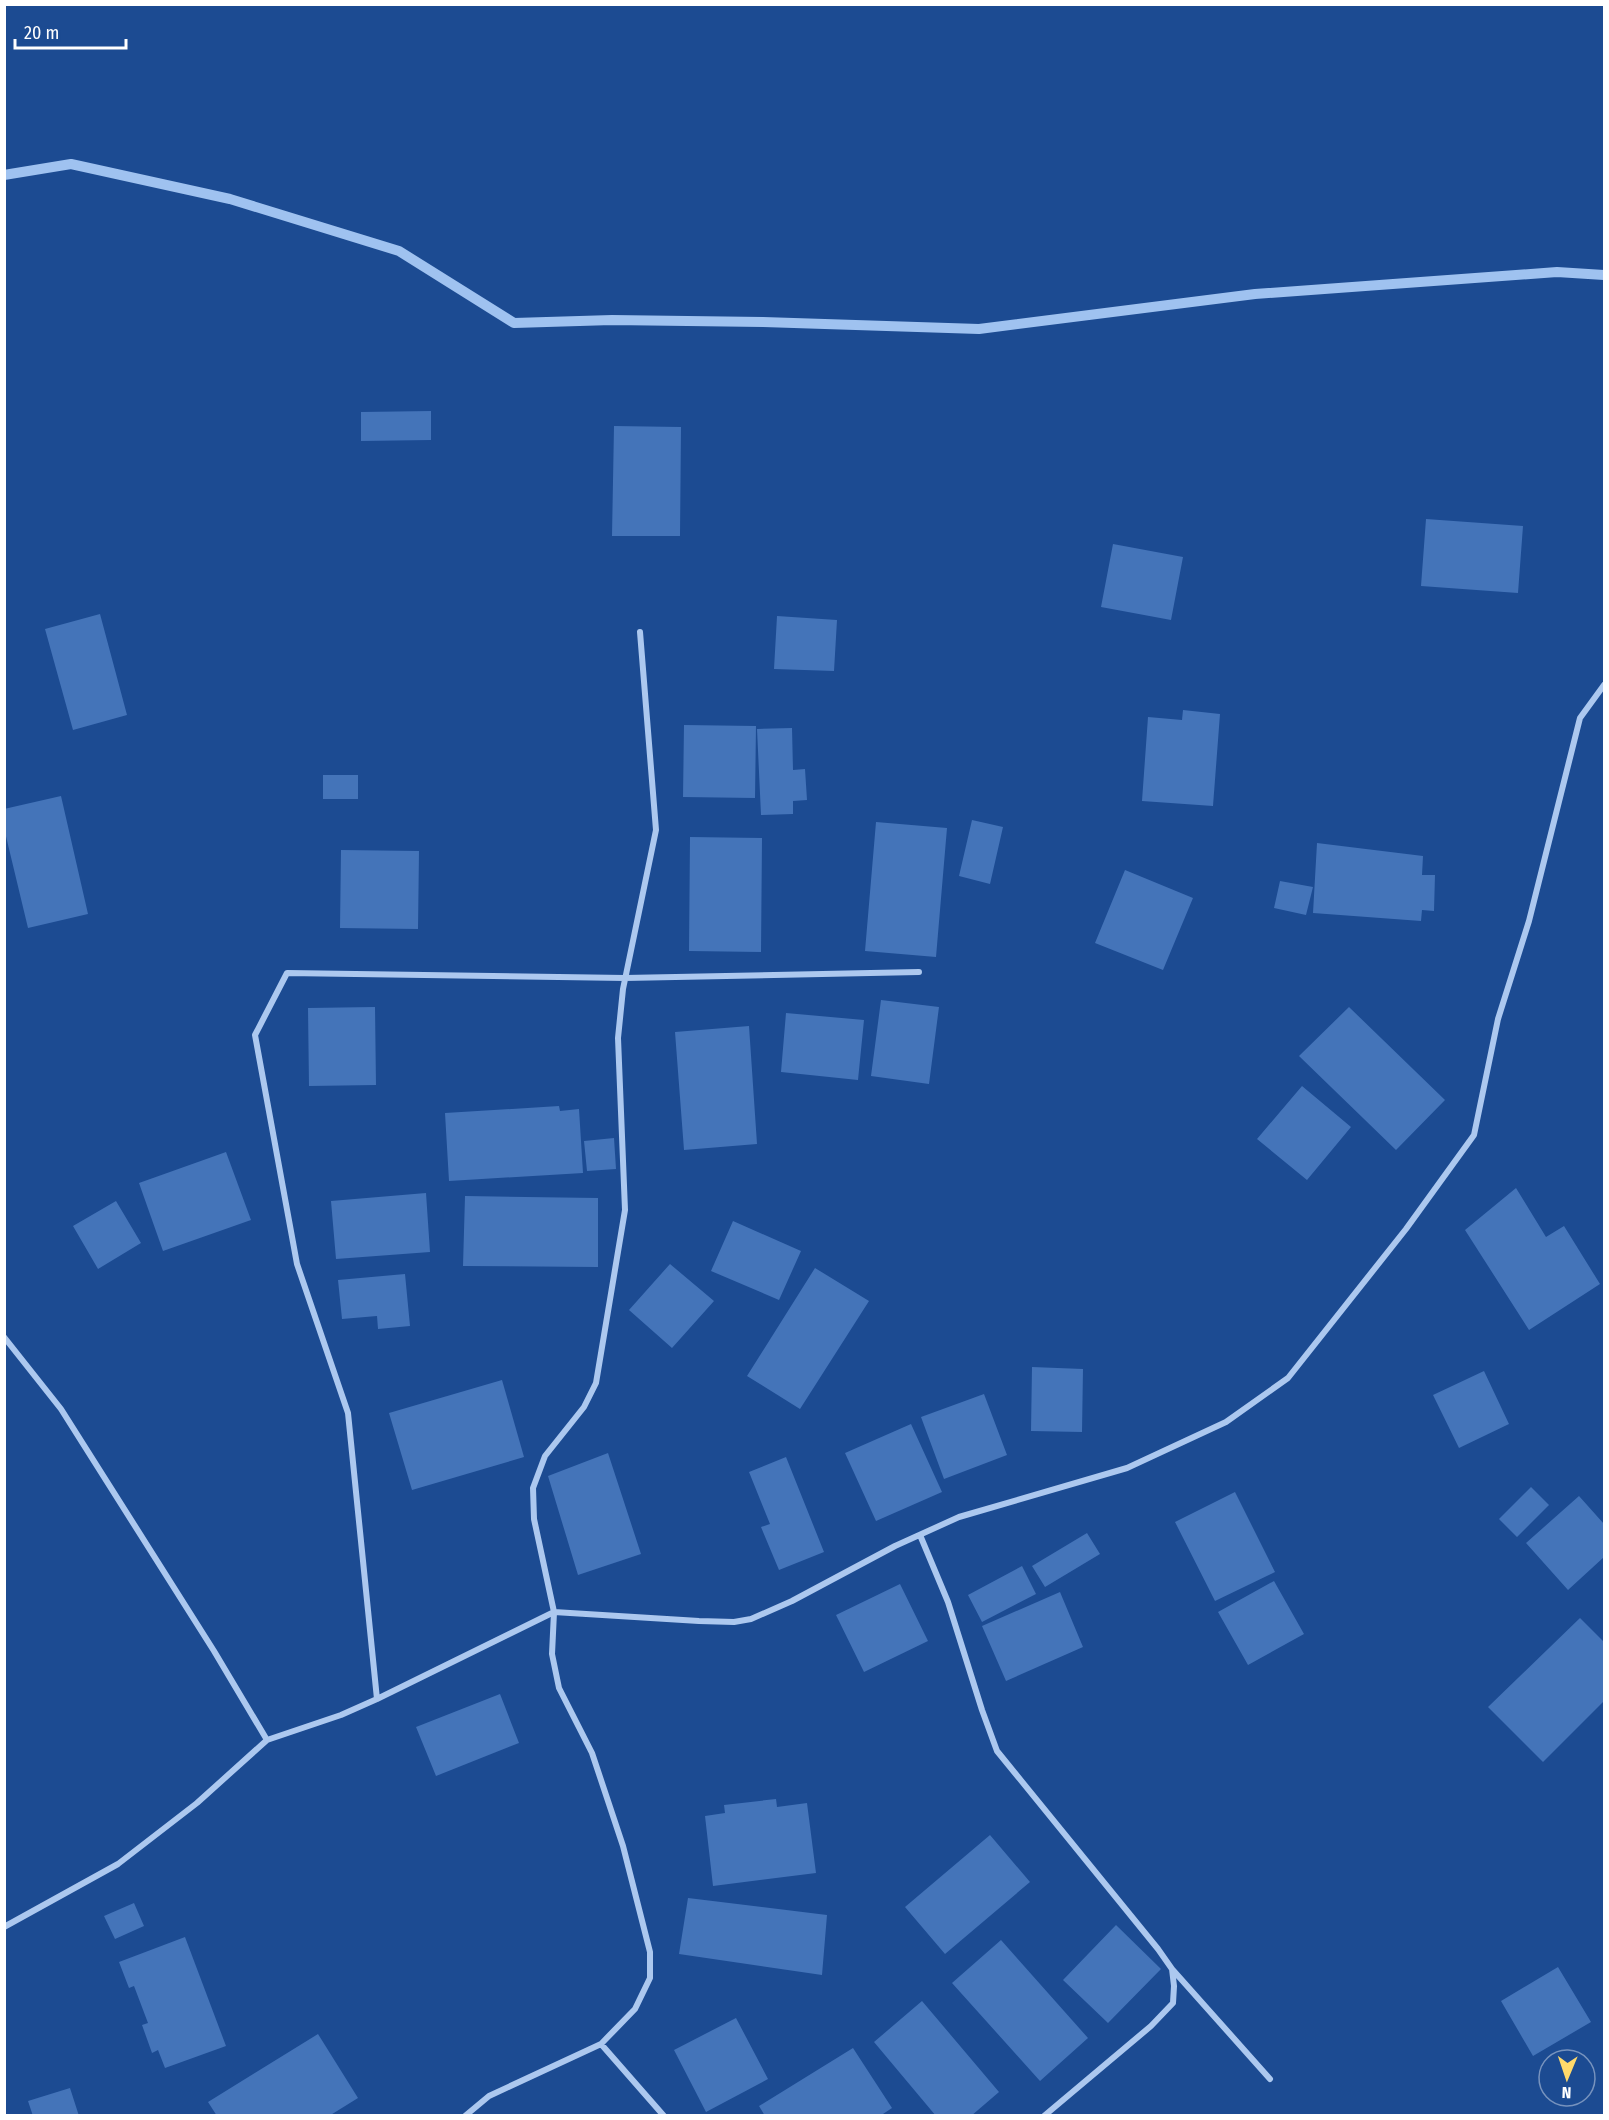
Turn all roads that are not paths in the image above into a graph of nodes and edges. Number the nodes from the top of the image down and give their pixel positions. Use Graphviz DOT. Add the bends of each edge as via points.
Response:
graph roads {
  1 [pos="640,632"];
  2 [pos="1605,685"];
  3 [pos="919,972"];
  4 [pos="625,978"];
  5 [pos="4,1337"];
  6 [pos="920,1535"];
  7 [pos="554,1612"];
  8 [pos="378,1699"];
  9 [pos="267,1740"];
  10 [pos="4,1927"];
  11 [pos="1172,1969"];
  12 [pos="601,2044"];
  13 [pos="1270,2079"];
  14 [pos="465,2115"];
  15 [pos="664,2115"];
  16 [pos="1044,2115"];
  1 -- 4 [label="street" via="656,830"];
  2 -- 6 [label="street" via="1580,718 1529,921 1498,1019 1474,1135 1406,1229 1288,1378 1226,1422 1127,1468 959,1517"];
  3 -- 4 [label="street"];
  4 -- 7 [label="street" via="618,1038 625,1210 603,1346 596,1383 584,1407 545,1456 533,1488 534,1519"];
  4 -- 8 [label="street" via="287,973 255,1035 297,1264 348,1413"];
  5 -- 9 [label="street" via="61,1409"];
  6 -- 7 [label="street" via="751,1619 699,1621"];
  6 -- 11 [label="street" via="948,1602 997,1751"];
  7 -- 8 [label="street"];
  7 -- 12 [label="street" via="552,1654 559,1688 592,1753 623,1846 650,1952 650,1978 634,2009"];
  8 -- 9 [label="street"];
  9 -- 10 [label="street" via="197,1803 118,1864"];
  11 -- 13 [label="street"];
  11 -- 16 [label="street" via="1173,2003"];
  12 -- 14 [label="street" via="489,2096"];
  12 -- 15 [label="street"];
}
